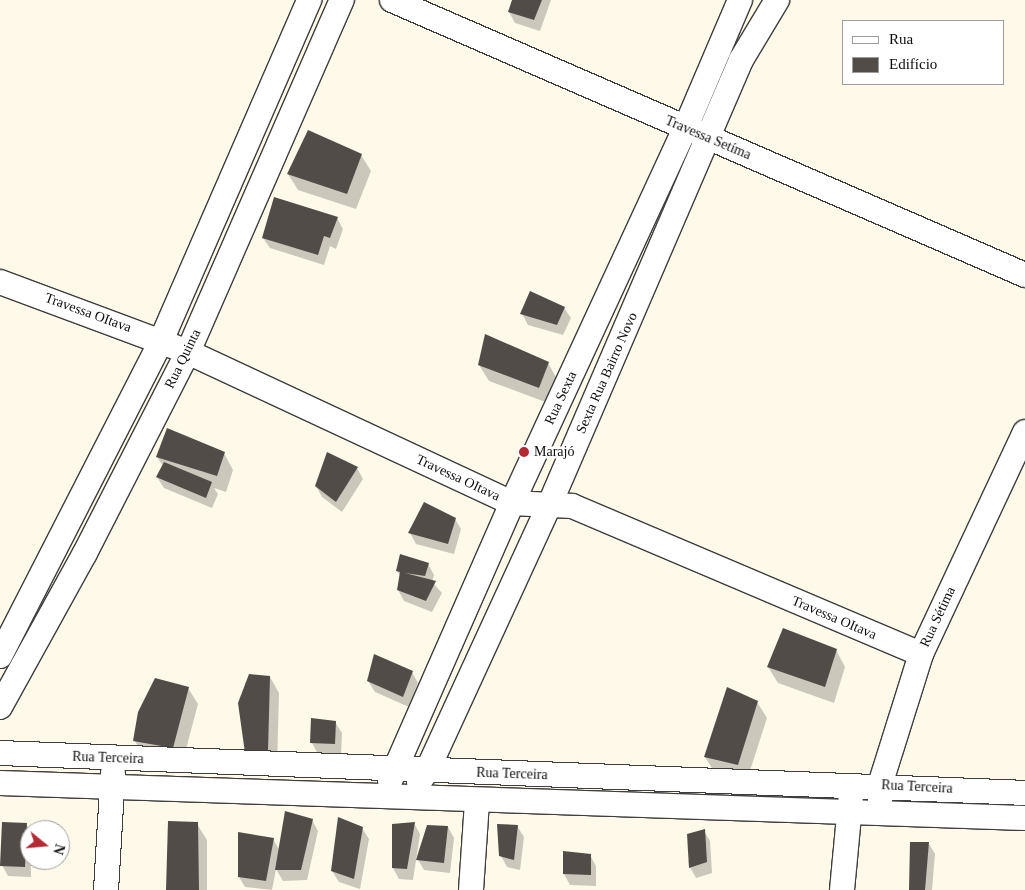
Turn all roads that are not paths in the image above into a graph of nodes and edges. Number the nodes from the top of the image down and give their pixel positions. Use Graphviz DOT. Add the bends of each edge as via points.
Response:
graph roads {
  1 [pos="309,0"];
  2 [pos="342,0"];
  3 [pos="392,0"];
  4 [pos="740,0"];
  5 [pos="777,0"];
  6 [pos="696,132"];
  7 [pos="1025,274"];
  8 [pos="0,282"];
  9 [pos="161,340"];
  10 [pos="188,352"];
  11 [pos="1025,432"];
  12 [pos="512,503"];
  13 [pos="549,506"];
  14 [pos="920,654"];
  15 [pos="0,656"];
  16 [pos="0,707"];
  17 [pos="0,753"];
  18 [pos="113,759"];
  19 [pos="396,767"];
  20 [pos="427,772"];
  21 [pos="0,783"];
  22 [pos="880,785"];
  23 [pos="852,786"];
  24 [pos="112,788"];
  25 [pos="1025,793"];
  26 [pos="396,797"];
  27 [pos="476,801"];
  28 [pos="849,811"];
  29 [pos="880,811"];
  30 [pos="1025,818"];
  31 [pos="106,890"];
  32 [pos="471,890"];
  33 [pos="842,890"];
  1 -- 9 [label="street, Rua Quinta"];
  2 -- 10 [label="street, Rua Quinta"];
  3 -- 6 [label="street, Travessa Setíma"];
  4 -- 6 [label="street, Rua Sexta"];
  5 -- 6 [label="street, Sexta Rua Bairro Novo"];
  6 -- 7 [label="street, Travessa Setíma"];
  6 -- 12 [label="street, Rua Sexta"];
  6 -- 13 [label="street, Sexta Rua Bairro Novo"];
  8 -- 9 [label="street, Travessa OItava"];
  9 -- 10 [label="street, Travessa OItava"];
  9 -- 15 [label="street, Rua Quinta"];
  10 -- 12 [label="street, Travessa OItava"];
  10 -- 16 [label="street, Rua Quinta"];
  11 -- 14 [label="street, Rua Sétima"];
  12 -- 13 [label="street, Travessa OItava"];
  12 -- 19 [label="street, Rua Sexta"];
  13 -- 14 [label="street, Travessa OItava" via="572,506"];
  13 -- 20 [label="street, Sexta Rua Bairro Novo"];
  14 -- 22 [label="street, Rua Sétima"];
  17 -- 18 [label="street, Rua Terceira"];
  18 -- 19 [label="street, Rua Terceira"];
  18 -- 24 [label="street"];
  19 -- 20 [label="street, Rua Terceira"];
  19 -- 26 [label="street, Rua Sexta"];
  20 -- 23 [label="street, Rua Terceira"];
  20 -- 26 [label="street, Sexta Rua Bairro Novo"];
  21 -- 24 [label="street, Rua Terceira"];
  22 -- 23 [label="street, Rua Terceira"];
  22 -- 25 [label="street, Rua Terceira"];
  22 -- 29 [label="street, Rua Sétima"];
  23 -- 28 [label="street"];
  24 -- 26 [label="street, Rua Terceira"];
  24 -- 31 [label="street"];
  26 -- 27 [label="street, Rua Terceira"];
  27 -- 28 [label="street, Rua Terceira"];
  27 -- 32 [label="street"];
  28 -- 29 [label="street, Rua Terceira"];
  28 -- 33 [label="street"];
  29 -- 30 [label="street, Rua Terceira"];
}
